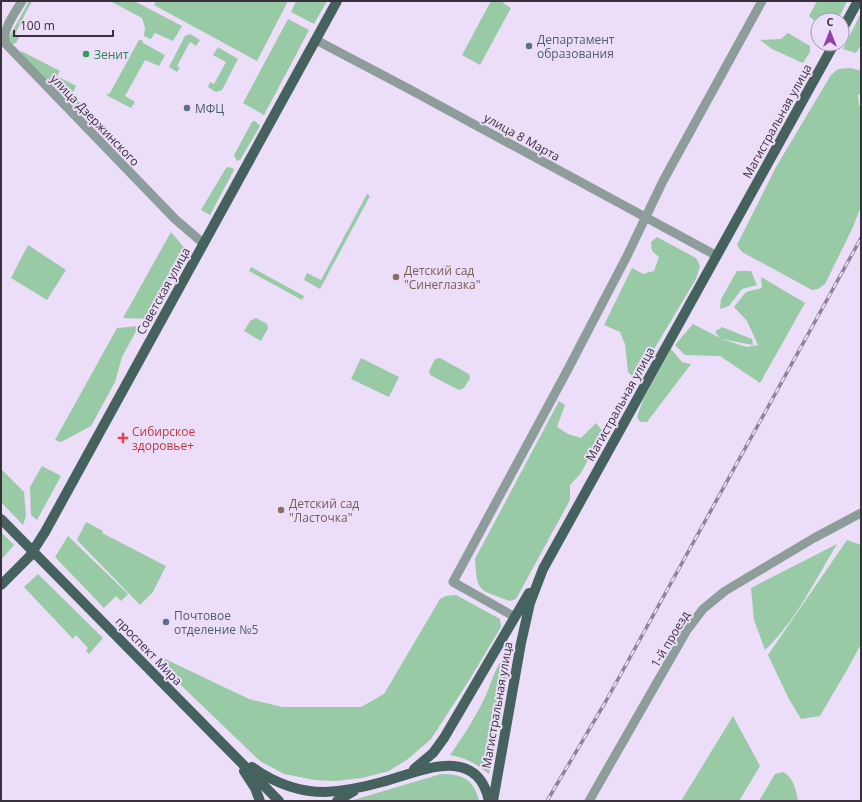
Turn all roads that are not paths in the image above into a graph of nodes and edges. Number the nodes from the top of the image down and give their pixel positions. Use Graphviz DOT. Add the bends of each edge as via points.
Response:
graph roads {
  1 [pos="22,1"];
  2 [pos="337,1"];
  3 [pos="762,1"];
  4 [pos="858,1"];
  5 [pos="850,16"];
  6 [pos="316,40"];
  7 [pos="830,52"];
  8 [pos="646,218"];
  9 [pos="204,244"];
  10 [pos="717,256"];
  11 [pos="861,513"];
  12 [pos="1,519"];
  13 [pos="33,552"];
  14 [pos="543,569"];
  15 [pos="1,585"];
  16 [pos="515,617"];
  17 [pos="232,753"];
  18 [pos="407,774"];
  19 [pos="367,786"];
  20 [pos="260,801"];
  21 [pos="279,801"];
  22 [pos="337,801"];
  23 [pos="489,801"];
  24 [pos="494,801"];
  25 [pos="589,801"];
  1 -- 9 [label="street, улица Дзержинского" via="6,30 6,44 166,210"];
  2 -- 6 [label="main road, Советская улица"];
  3 -- 8 [label="street" via="663,181"];
  4 -- 5 [label="main road"];
  6 -- 8 [label="street, улица 8 Марта"];
  6 -- 9 [label="main road, Советская улица"];
  7 -- 10 [label="main road, Магистральная улица"];
  8 -- 10 [label="street, улица 8 Марта"];
  8 -- 16 [label="street" via="568,371 453,582"];
  9 -- 13 [label="main road, Советская улица"];
  10 -- 14 [label="main road, Магистральная улица"];
  11 -- 25 [label="street, 1-й проезд" via="725,591 703,609 687,630"];
  12 -- 13 [label="main road, проспект Мира"];
  13 -- 15 [label="main road, Советская улица"];
  13 -- 17 [label="main road, проспект Мира"];
  14 -- 16 [label="main road"];
  14 -- 24 [label="main road, Магистральная улица" via="530,603 521,643"];
  16 -- 18 [label="main road" via="444,738 424,761"];
  17 -- 19 [label="main road" via="265,776 292,787 324,792"];
  17 -- 20 [label="main road" via="255,788"];
  17 -- 21 [label="main road, проспект Мира"];
  18 -- 19 [label="main road"];
  18 -- 23 [label="main road" via="440,766 460,767 476,775"];
  19 -- 22 [label="main road"];
}
